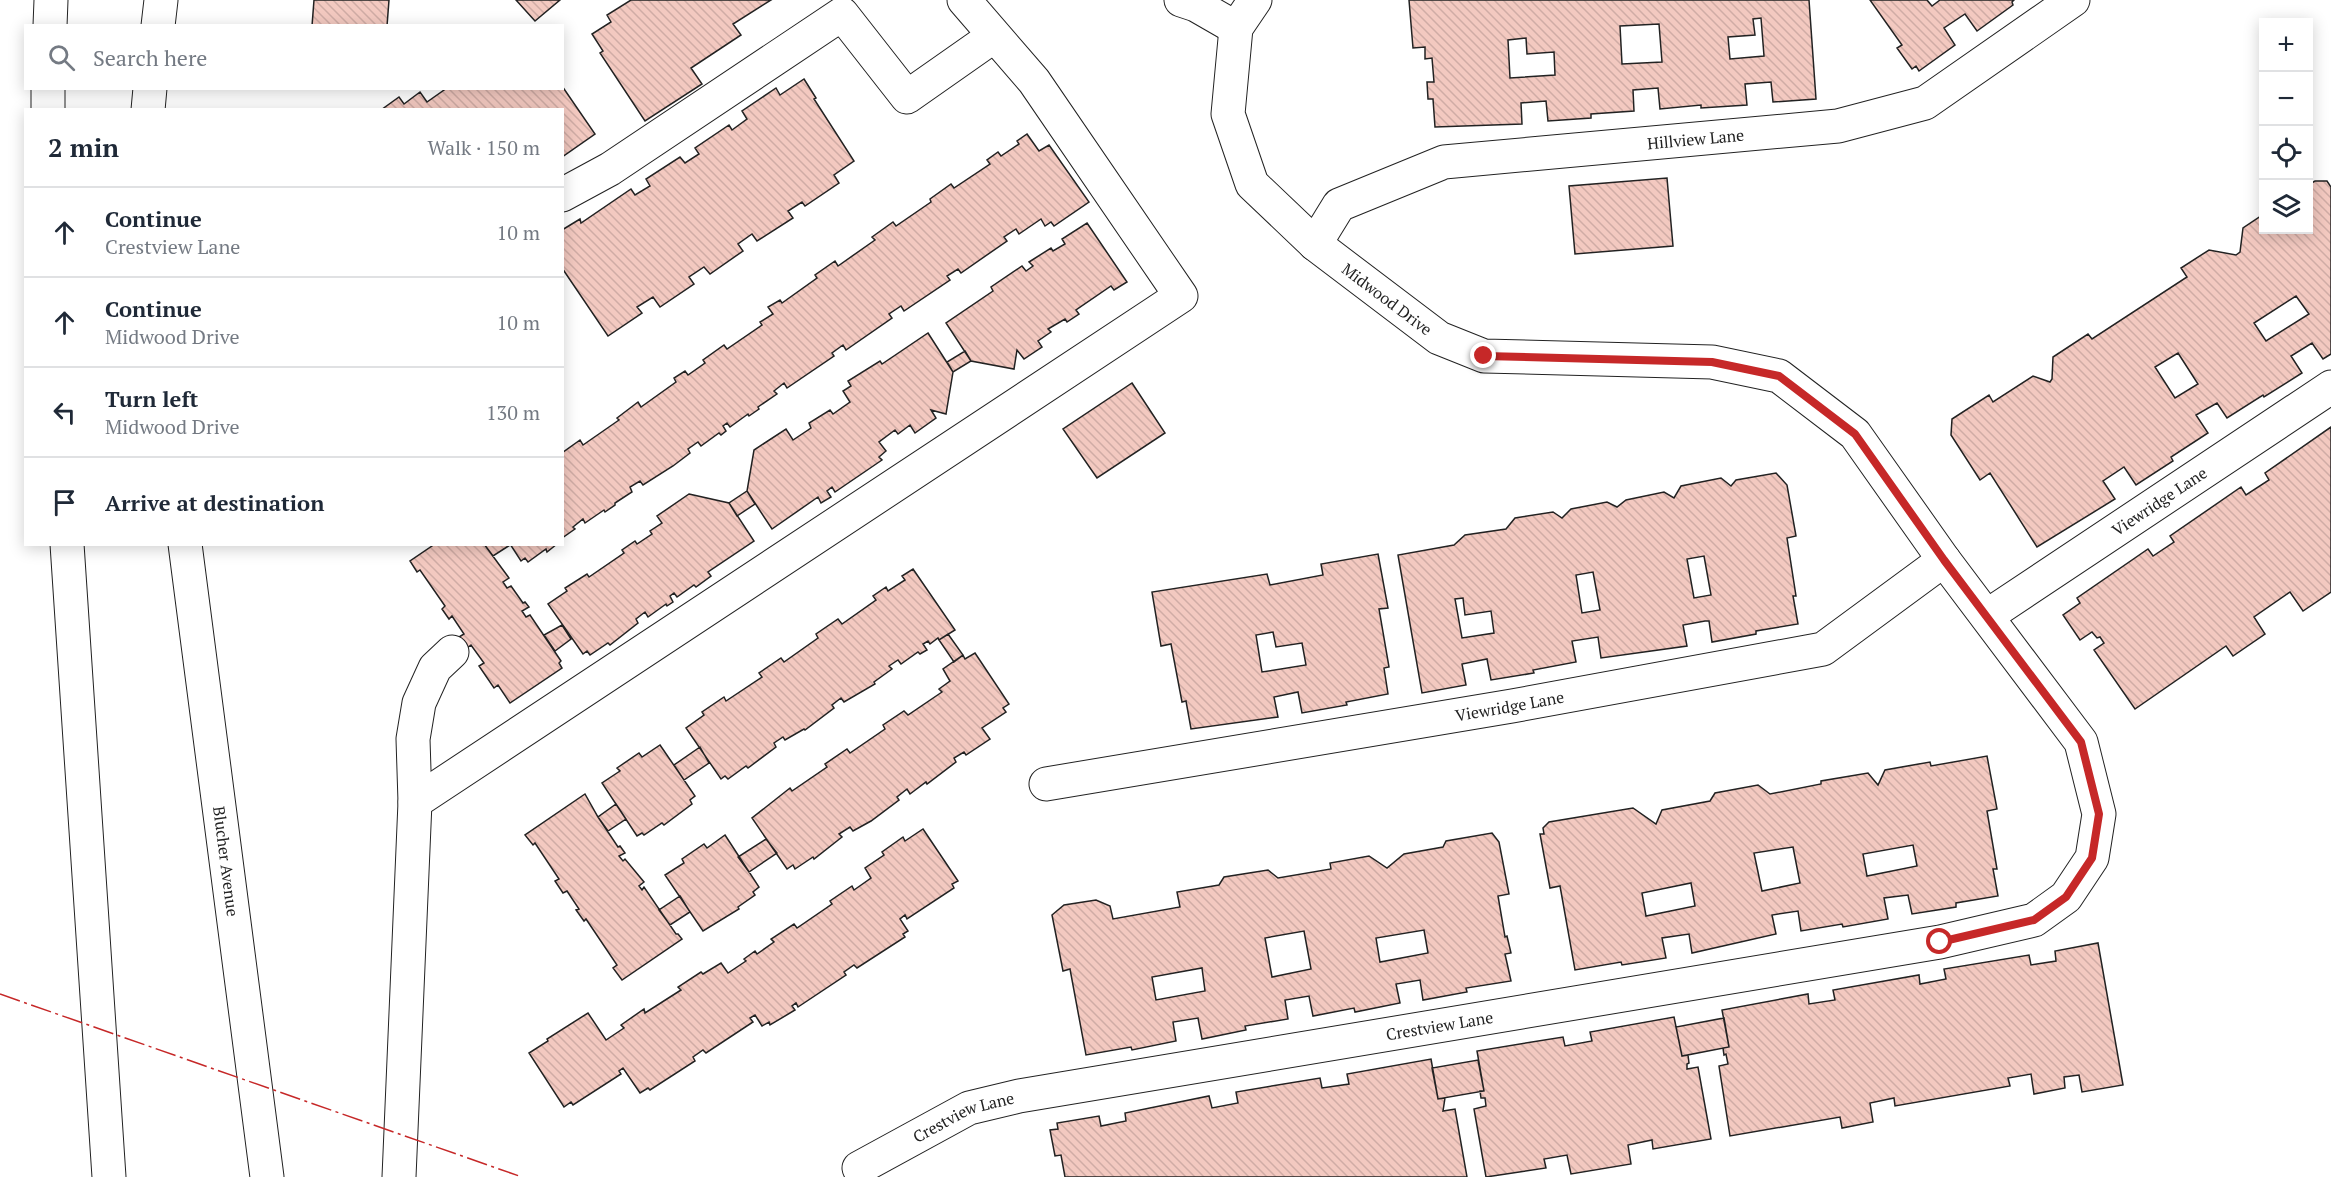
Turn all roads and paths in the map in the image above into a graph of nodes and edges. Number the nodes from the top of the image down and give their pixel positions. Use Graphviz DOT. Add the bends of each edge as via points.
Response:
graph roads {
  1 [pos="51,0"];
  2 [pos="161,0"];
  3 [pos="964,0"];
  4 [pos="1181,0"];
  5 [pos="1255,0"];
  6 [pos="2073,0"];
  7 [pos="50,24"];
  8 [pos="158,24"];
  9 [pos="1236,28"];
  10 [pos="994,36"];
  11 [pos="48,90"];
  12 [pos="150,90"];
  13 [pos="48,108"];
  14 [pos="148,108"];
  15 [pos="564,194"];
  16 [pos="1315,244"];
  17 [pos="2331,387"];
  18 [pos="67,546"];
  19 [pos="185,546"];
  20 [pos="1944,560"];
  21 [pos="1988,616"];
  22 [pos="452,652"];
  23 [pos="1046,784"];
  24 [pos="415,802"];
  25 [pos="2034,920"];
  26 [pos="859,1168"];
  27 [pos="109,1177"];
  28 [pos="267,1177"];
  29 [pos="399,1177"];
  1 -- 7 [label="main road"];
  2 -- 8 [label="main road"];
  3 -- 10 [label="main road"];
  4 -- 9 [label="main road"];
  5 -- 9 [label="main road, Midwood Drive"];
  6 -- 16 [label="main road, Hillview Lane" via="1925,103 1838,126 1444,162 1339,205"];
  9 -- 16 [label="main road, Midwood Drive" via="1228,114 1252,184"];
  10 -- 15 [label="main road" via="907,97 842,14 610,170"];
  10 -- 24 [label="main road" via="1034,81 1181,296"];
  11 -- 13 [label="main road"];
  12 -- 14 [label="main road"];
  16 -- 20 [label="main road, Midwood Drive" via="1439,338 1484,356 1712,362 1779,376 1855,434"];
  17 -- 21 [label="main road, Viewridge Lane"];
  18 -- 27 [label="main road"];
  19 -- 28 [label="main road, Blucher Avenue"];
  20 -- 21 [label="main road, Midwood Drive"];
  20 -- 23 [label="main road, Viewridge Lane" via="1823,649"];
  21 -- 25 [label="main road, Midwood Drive" via="2081,742 2099,814 2092,858 2066,897"];
  22 -- 24 [label="main road" via="435,668 419,703 413,739"];
  24 -- 29 [label="main road"];
  25 -- 26 [label="main road, Crestview Lane" via="1940,942 1018,1096 969,1108"];
}
